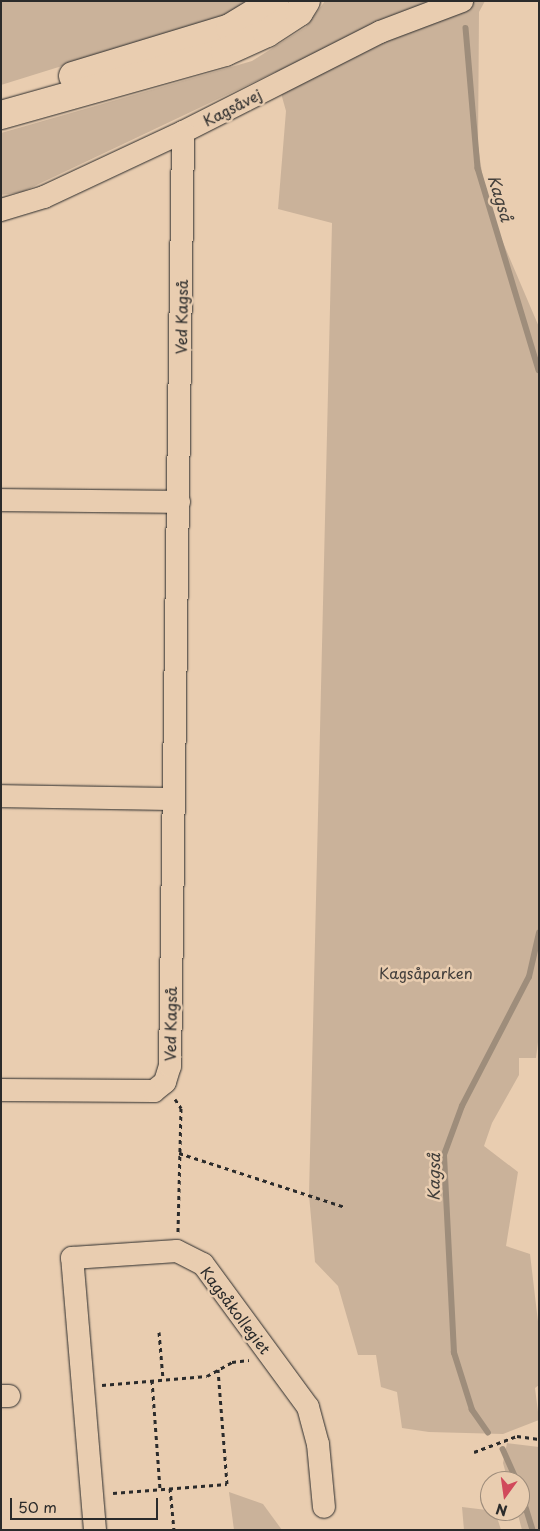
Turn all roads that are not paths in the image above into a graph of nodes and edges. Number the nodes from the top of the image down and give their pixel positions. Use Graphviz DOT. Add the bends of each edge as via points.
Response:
graph roads {
  1 [pos="274,1"];
  2 [pos="306,1"];
  3 [pos="462,1"];
  4 [pos="1,97"];
  5 [pos="1,115"];
  6 [pos="183,132"];
  7 [pos="1,210"];
  8 [pos="1,500"];
  9 [pos="179,502"];
  10 [pos="1,796"];
  11 [pos="173,799"];
  12 [pos="1,1090"];
  13 [pos="324,1508"];
  14 [pos="95,1530"];
  1 -- 4 [label="highway" via="230,28"];
  2 -- 5 [label="highway" via="299,12 268,33 225,52"];
  3 -- 6 [label="street, Kagsåvej" via="380,32"];
  6 -- 7 [label="street, Kagsåvej" via="44,197"];
  6 -- 9 [label="street, Ved Kagså"];
  8 -- 9 [label="street"];
  9 -- 11 [label="street, Ved Kagså"];
  10 -- 11 [label="street"];
  11 -- 12 [label="street, Ved Kagså" via="170,1066 165,1082 154,1091"];
  13 -- 14 [label="street, Kagsåkollegiet" via="318,1444 308,1407 203,1264 177,1251 72,1258"];
}
